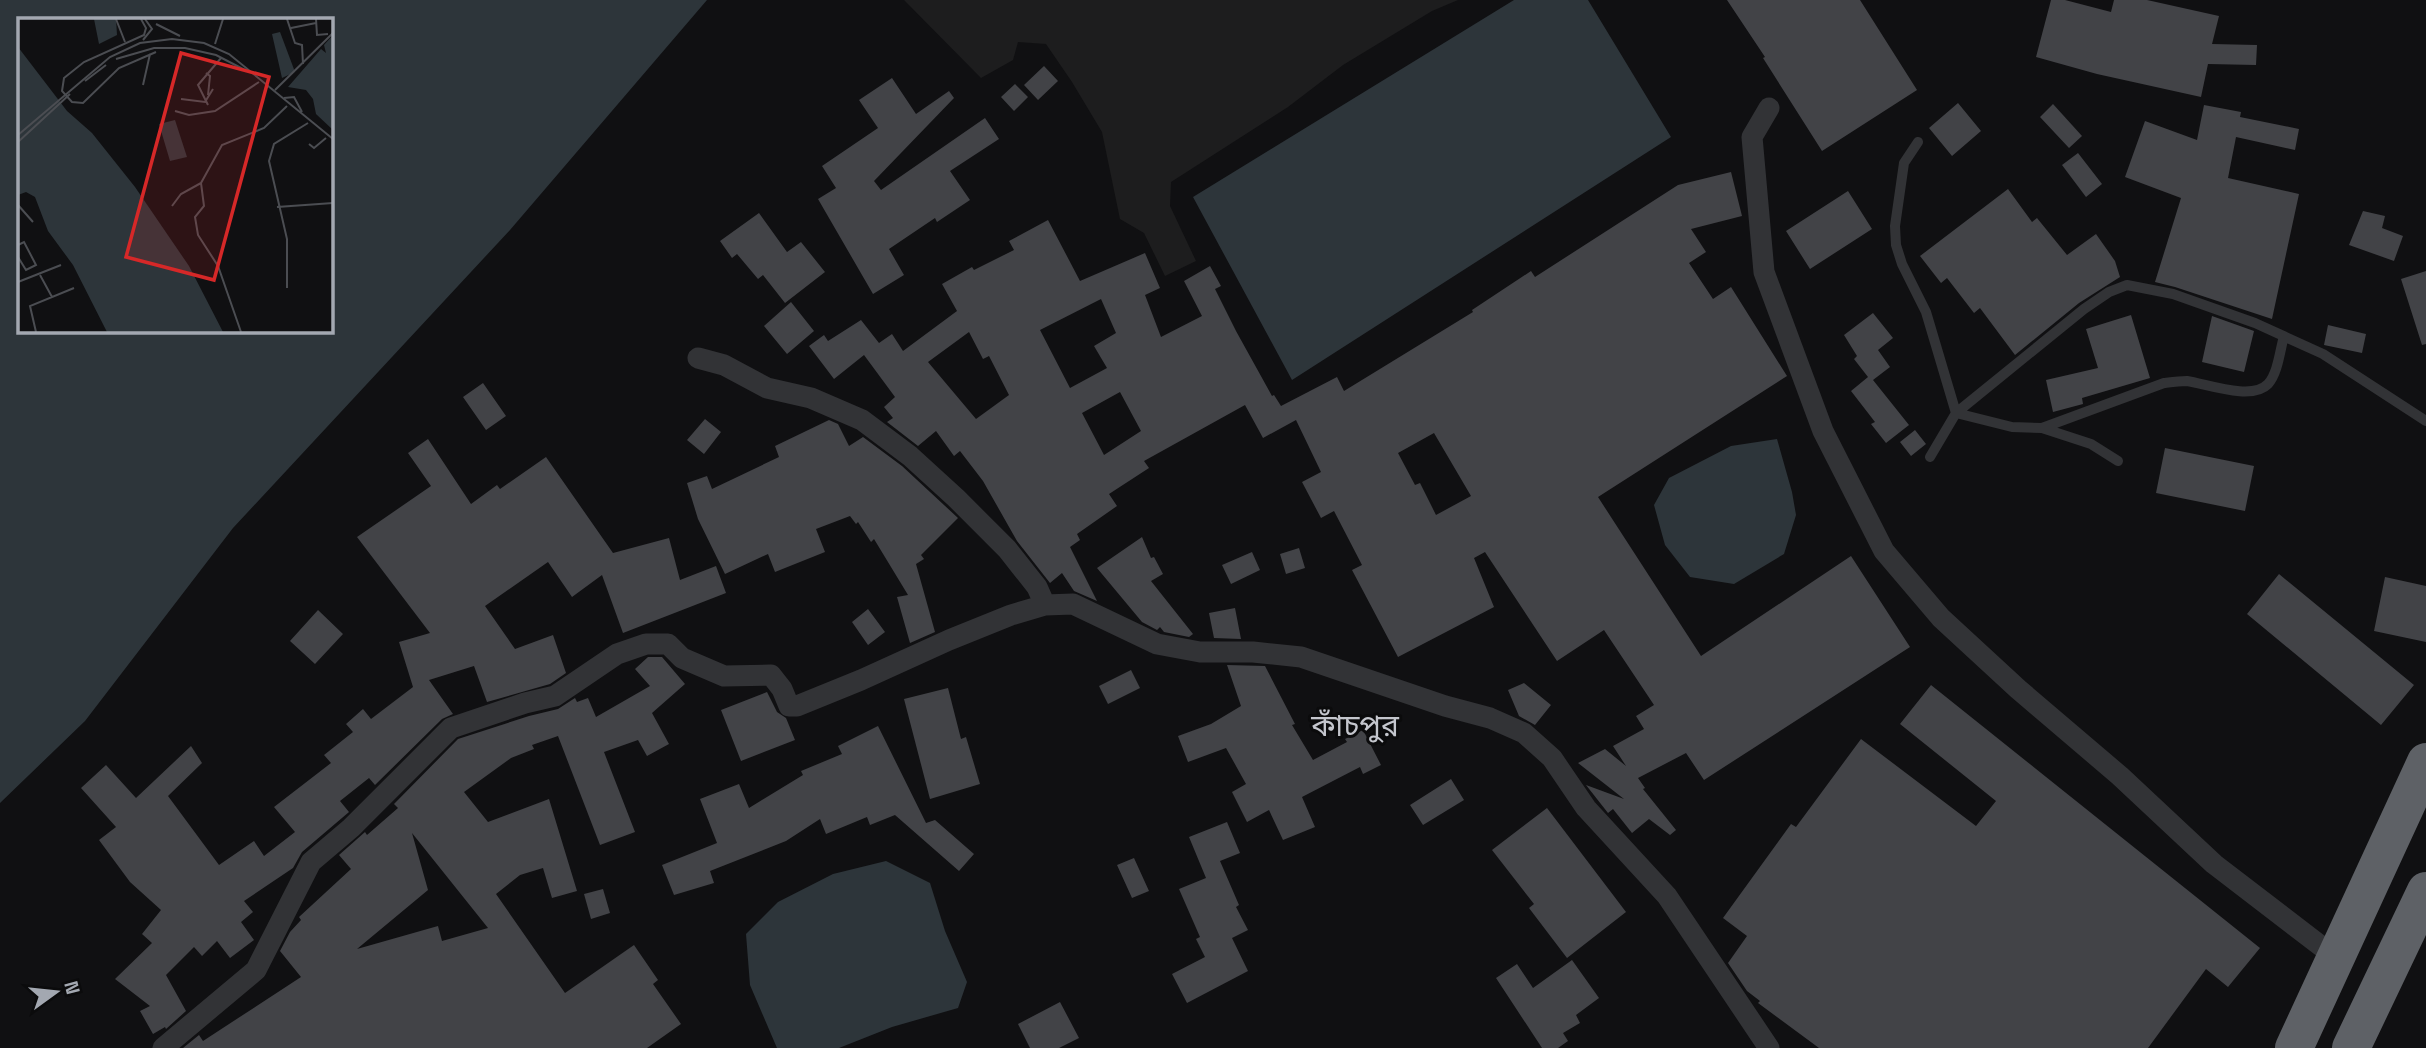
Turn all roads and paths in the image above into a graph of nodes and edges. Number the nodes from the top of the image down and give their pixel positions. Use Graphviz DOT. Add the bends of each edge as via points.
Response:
graph roads {
  1 [pos="1769,108"];
  2 [pos="1918,142"];
  3 [pos="2284,336"];
  4 [pos="698,359"];
  5 [pos="1956,413"];
  6 [pos="2426,421"];
  7 [pos="2042,428"];
  8 [pos="1930,457"];
  9 [pos="2118,461"];
  10 [pos="1045,605"];
  11 [pos="2426,762"];
  12 [pos="2426,891"];
  13 [pos="2426,944"];
  14 [pos="2334,956"];
  15 [pos="2379,992"];
  16 [pos="163,1048"];
  17 [pos="1769,1048"];
  18 [pos="2294,1048"];
  19 [pos="2351,1048"];
  1 -- 14 [label="street" via="1752,137 1764,272 1824,432 1884,551 1941,618 2018,689 2214,864"];
  2 -- 5 [label="lane" via="1904,163 1896,245 1926,312"];
  3 -- 5 [label="lane" via="2173,294 2127,285 2084,309"];
  3 -- 6 [label="lane" via="2323,354"];
  3 -- 7 [label="lane" via="2273,375 2257,390 2164,383"];
  4 -- 10 [label="street" via="862,420 910,456 1007,549"];
  5 -- 7 [label="lane"];
  5 -- 8 [label="lane"];
  7 -- 9 [label="lane" via="2091,444"];
  10 -- 16 [label="street" via="948,639 797,706 789,705 771,675 724,676 682,658 668,644 646,644 617,654 555,696 451,728 311,862 256,970"];
  10 -- 17 [label="street" via="1073,604 1157,644 1200,652 1301,657 1524,733 1552,758 1586,808 1667,896"];
  11 -- 14 [label="highway"];
  12 -- 15 [label="highway"];
  13 -- 15 [label="highway"];
  14 -- 18 [label="highway"];
  15 -- 19 [label="highway"];
}
